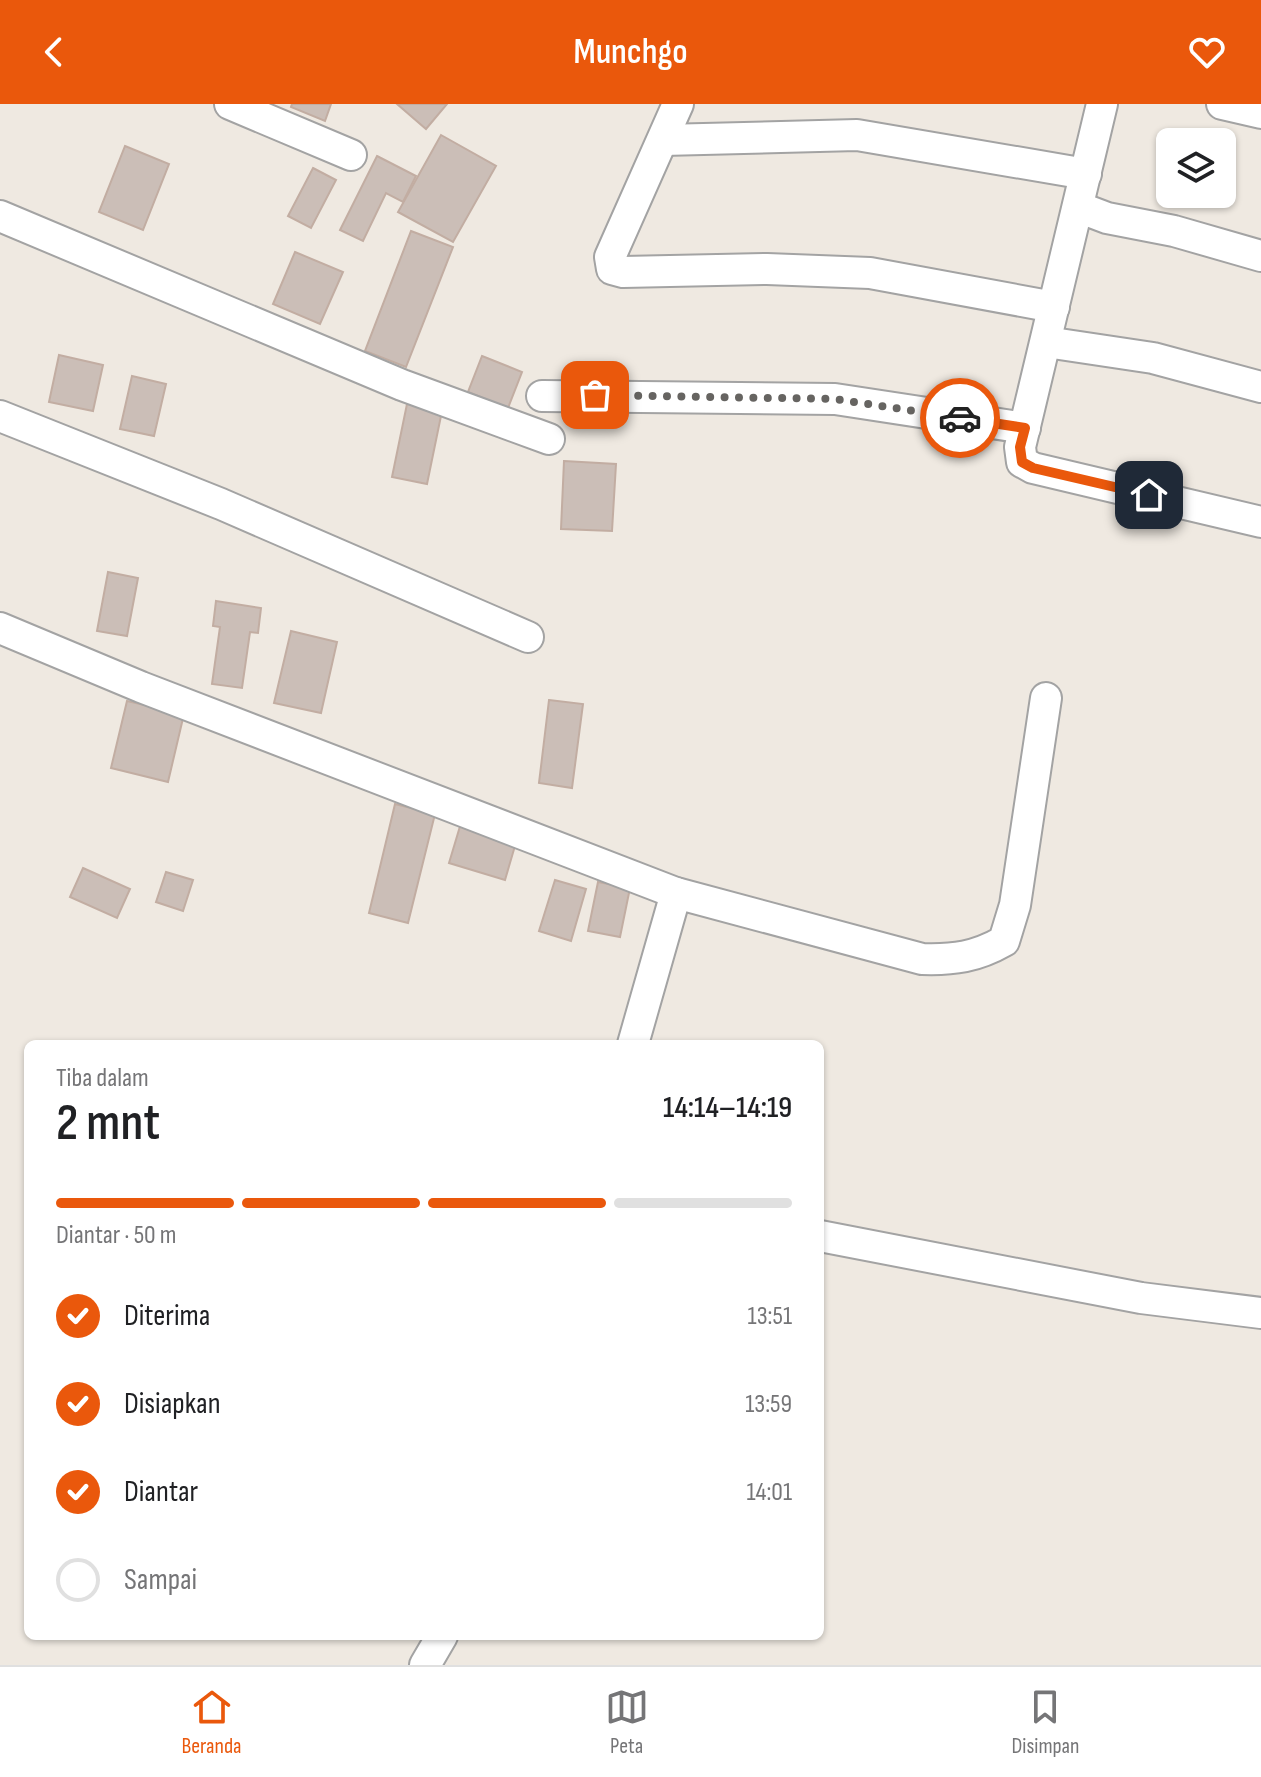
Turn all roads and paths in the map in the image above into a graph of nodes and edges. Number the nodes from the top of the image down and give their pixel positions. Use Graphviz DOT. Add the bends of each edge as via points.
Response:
graph roads {
  1 [pos="230,104"];
  2 [pos="678,104"];
  3 [pos="1102,104"];
  4 [pos="1222,104"];
  5 [pos="1261,113"];
  6 [pos="663,140"];
  7 [pos="351,155"];
  8 [pos="1086,174"];
  9 [pos="1078,207"];
  10 [pos="0,216"];
  11 [pos="1261,256"];
  12 [pos="1054,307"];
  13 [pos="1046,342"];
  14 [pos="1261,387"];
  15 [pos="542,396"];
  16 [pos="0,416"];
  17 [pos="1025,428"];
  18 [pos="549,439"];
  19 [pos="1261,522"];
  20 [pos="0,628"];
  21 [pos="528,637"];
  22 [pos="1046,698"];
  23 [pos="676,893"];
  24 [pos="634,1040"];
  25 [pos="824,1237"];
  26 [pos="1261,1313"];
  27 [pos="440,1640"];
  28 [pos="425,1665"];
  1 -- 7 [label="street"];
  2 -- 6 [label="street"];
  3 -- 8 [label="street"];
  4 -- 5 [label="street"];
  6 -- 8 [label="street" via="857,135"];
  6 -- 12 [label="street" via="610,257 612,269 870,273"];
  8 -- 9 [label="street"];
  9 -- 11 [label="street"];
  9 -- 12 [label="street"];
  10 -- 18 [label="street" via="402,385"];
  12 -- 13 [label="street"];
  13 -- 14 [label="street" via="1153,358"];
  13 -- 17 [label="street"];
  15 -- 17 [label="street" via="835,399"];
  16 -- 21 [label="street" via="221,504"];
  17 -- 19 [label="street" via="1022,462 1033,468"];
  20 -- 23 [label="street"];
  22 -- 23 [label="street" via="1015,905 1004,941 981,955 922,959"];
  23 -- 24 [label="street"];
  25 -- 26 [label="street" via="1141,1298"];
  27 -- 28 [label="street"];
}
